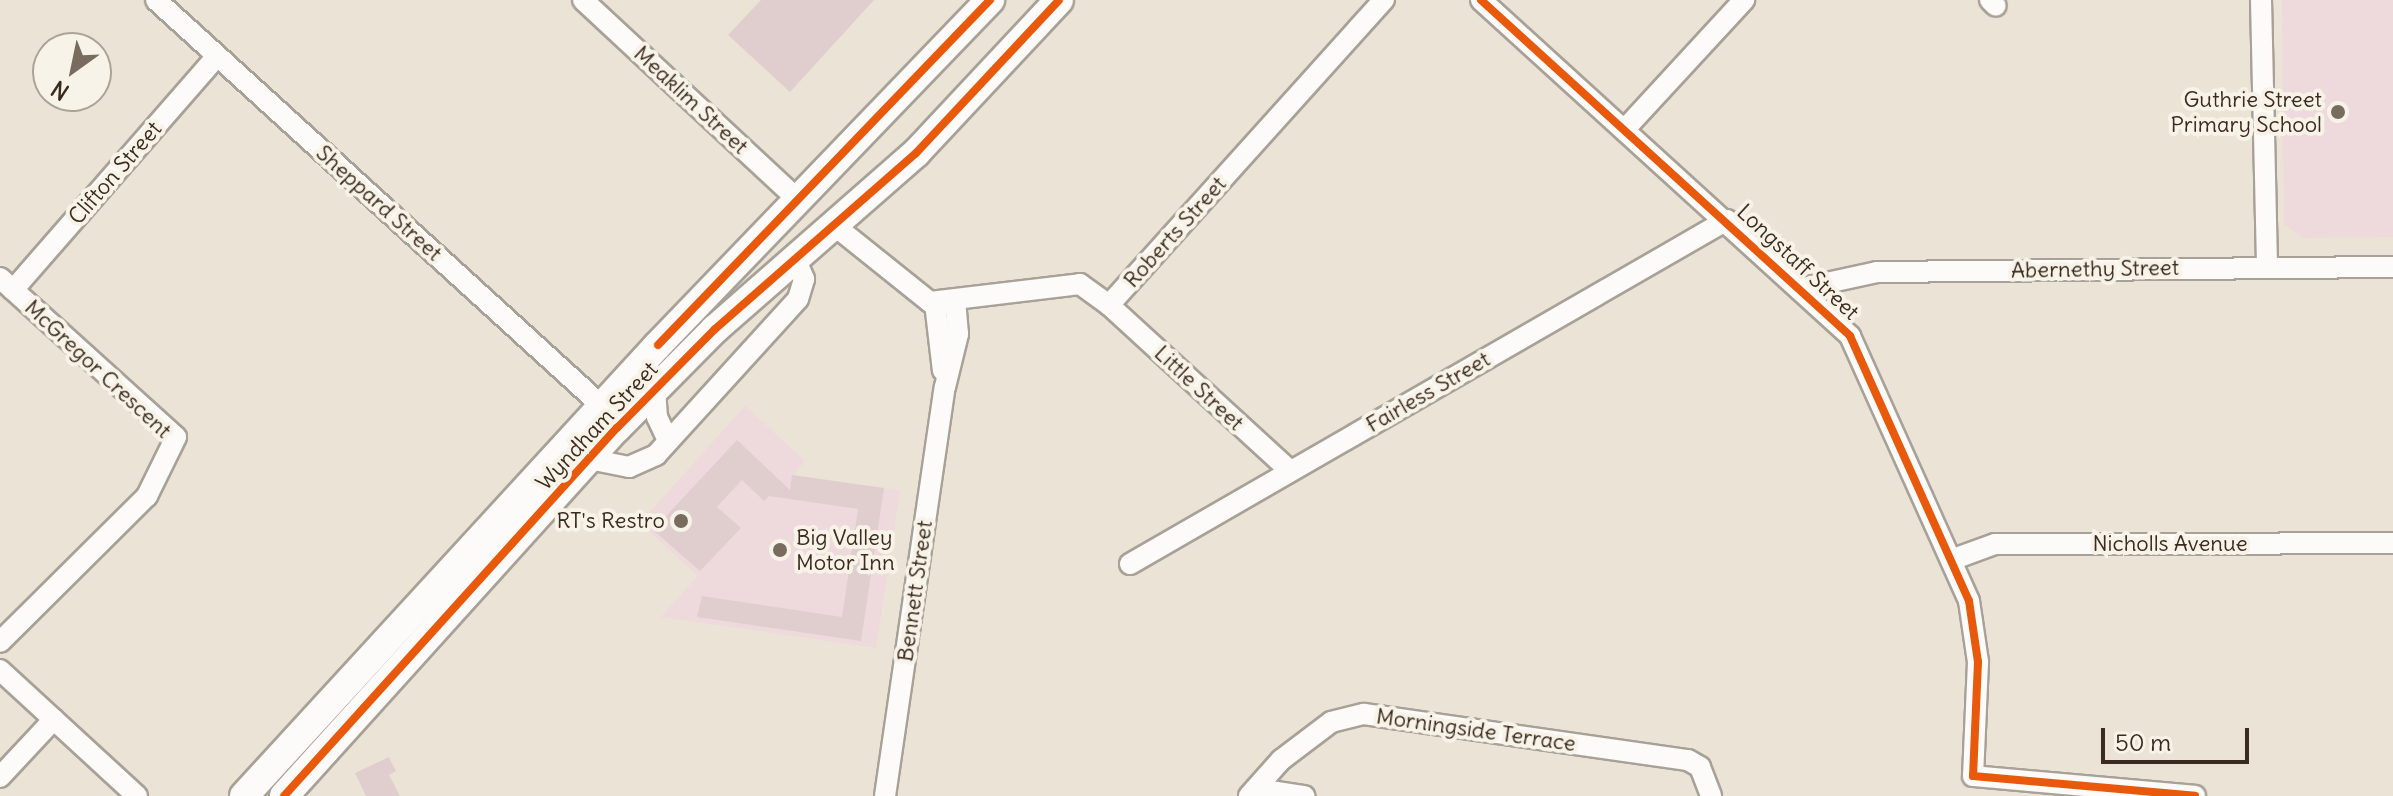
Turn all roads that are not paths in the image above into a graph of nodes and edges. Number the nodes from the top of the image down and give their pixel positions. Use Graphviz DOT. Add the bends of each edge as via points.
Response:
graph roads {
  1 [pos="156,0"];
  2 [pos="583,0"];
  3 [pos="990,0"];
  4 [pos="1059,0"];
  5 [pos="1384,0"];
  6 [pos="1481,0"];
  7 [pos="1744,0"];
  8 [pos="2261,0"];
  9 [pos="217,56"];
  10 [pos="1625,129"];
  11 [pos="799,201"];
  12 [pos="1727,220"];
  13 [pos="835,226"];
  14 [pos="795,258"];
  15 [pos="2267,267"];
  16 [pos="2393,267"];
  17 [pos="7,284"];
  18 [pos="1799,289"];
  19 [pos="945,302"];
  20 [pos="1109,305"];
  21 [pos="655,389"];
  22 [pos="603,407"];
  23 [pos="668,441"];
  24 [pos="589,459"];
  25 [pos="1290,471"];
  26 [pos="2393,543"];
  27 [pos="1951,560"];
  28 [pos="1130,564"];
  29 [pos="0,642"];
  30 [pos="0,670"];
  31 [pos="54,719"];
  32 [pos="0,777"];
  33 [pos="1253,792"];
  34 [pos="137,796"];
  35 [pos="244,796"];
  36 [pos="284,796"];
  37 [pos="885,796"];
  38 [pos="1304,796"];
  39 [pos="1711,796"];
  40 [pos="2195,796"];
  1 -- 9 [label="street, Sheppard Street"];
  2 -- 11 [label="street, Meaklim Street"];
  3 -- 11 [label="highway, Wyndham Street"];
  4 -- 13 [label="highway, Wyndham Street" via="916,153"];
  5 -- 20 [label="street, Roberts Street"];
  6 -- 10 [label="street, Longstaff Street"];
  7 -- 10 [label="street"];
  8 -- 15 [label="street"];
  9 -- 17 [label="street, Clifton Street"];
  9 -- 22 [label="street, Sheppard Street"];
  10 -- 12 [label="street, Longstaff Street"];
  11 -- 13 [label="highway"];
  11 -- 22 [label="highway, Wyndham Street"];
  12 -- 18 [label="street, Longstaff Street"];
  12 -- 25 [label="street, Fairless Street"];
  13 -- 14 [label="highway, Wyndham Street"];
  13 -- 19 [label="street" via="854,237 914,294"];
  14 -- 21 [label="highway, Wyndham Street"];
  14 -- 23 [label="street" via="804,279 798,299"];
  15 -- 16 [label="street, Abernethy Street"];
  15 -- 18 [label="street, Abernethy Street" via="1877,272"];
  17 -- 29 [label="street, McGregor Crescent" via="176,437 147,496"];
  18 -- 27 [label="street, Longstaff Street" via="1850,336"];
  19 -- 20 [label="street, Roberts Street" via="1080,284"];
  19 -- 37 [label="street, Bennett Street" via="958,334 945,387"];
  20 -- 25 [label="street, Little Street"];
  21 -- 23 [label="street" via="657,417"];
  21 -- 24 [label="highway, Wyndham Street"];
  22 -- 35 [label="highway, Wyndham Street"];
  23 -- 24 [label="street" via="639,465"];
  24 -- 36 [label="highway, Wyndham Street"];
  25 -- 28 [label="street, Fairless Street"];
  26 -- 27 [label="street, Nicholls Avenue" via="1995,544"];
  27 -- 40 [label="street, Longstaff Street" via="1969,601 1978,662 1973,776"];
  30 -- 31 [label="street"];
  31 -- 32 [label="street"];
  31 -- 34 [label="street"];
  33 -- 38 [label="street"];
  33 -- 39 [label="street, Morningside Terrace" via="1281,760 1331,722 1364,714 1688,760 1700,767"];
}
